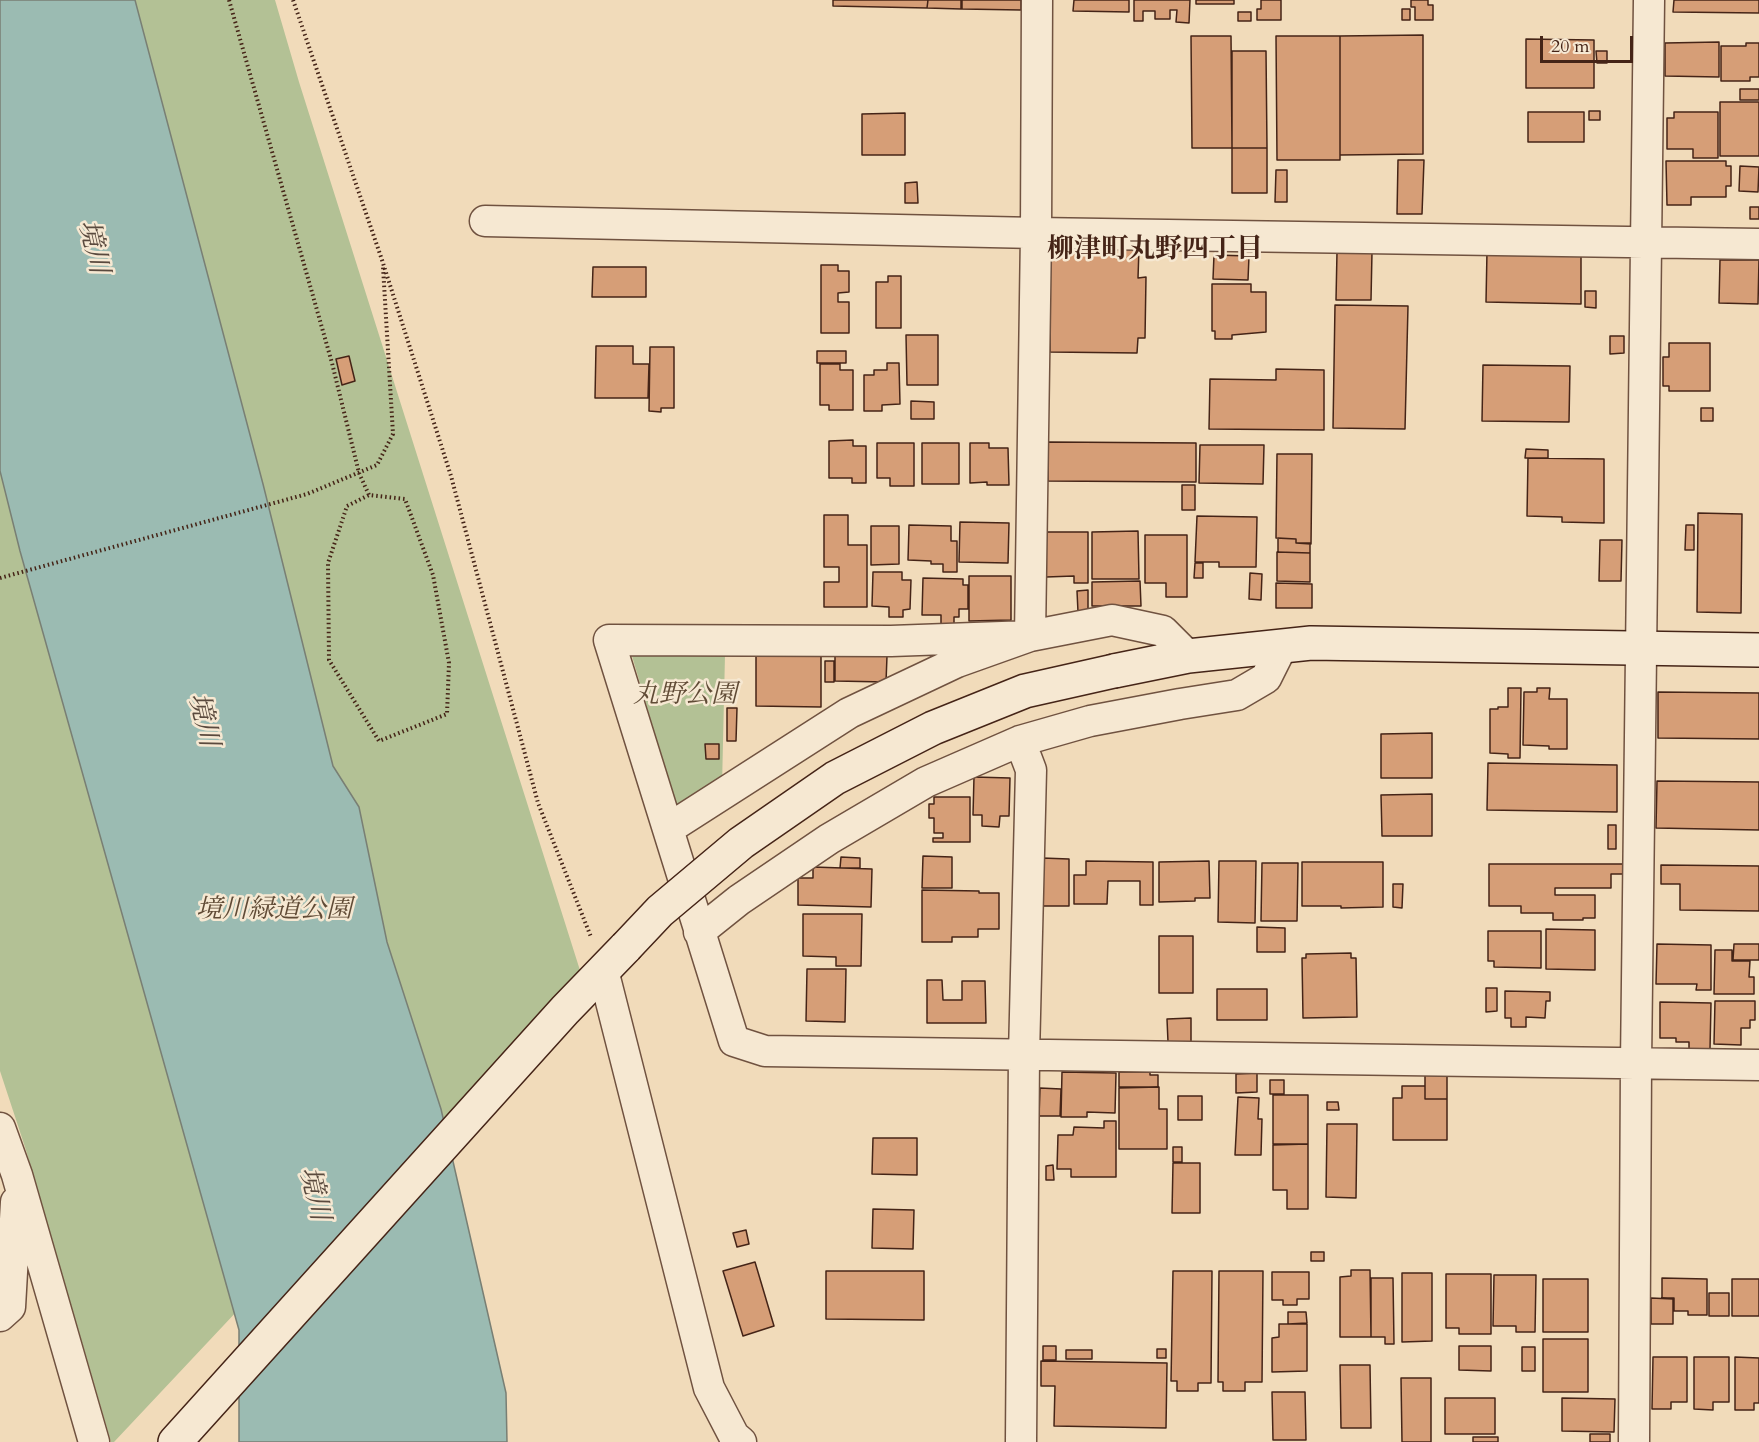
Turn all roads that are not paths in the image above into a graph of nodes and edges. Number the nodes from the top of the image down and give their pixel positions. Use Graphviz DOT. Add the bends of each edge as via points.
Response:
graph roads {
  1 [pos="1037,0"];
  2 [pos="1649,0"];
  3 [pos="485,221"];
  4 [pos="1036,233"];
  5 [pos="1647,242"];
  6 [pos="1759,244"];
  7 [pos="1030,636"];
  8 [pos="1282,646"];
  9 [pos="1641,649"];
  10 [pos="1759,650"];
  11 [pos="1188,656"];
  12 [pos="1020,741"];
  13 [pos="668,830"];
  14 [pos="699,932"];
  15 [pos="615,958"];
  16 [pos="1024,1055"];
  17 [pos="1636,1063"];
  18 [pos="1759,1065"];
  19 [pos="0,1128"];
  20 [pos="17,1174"];
  21 [pos="0,1316"];
  22 [pos="94,1442"];
  23 [pos="175,1442"];
  24 [pos="741,1442"];
  25 [pos="1021,1442"];
  26 [pos="1634,1442"];
  1 -- 4 [label="street"];
  2 -- 5 [label="street"];
  3 -- 4 [label="street"];
  4 -- 5 [label="street"];
  4 -- 7 [label="street"];
  5 -- 6 [label="street"];
  5 -- 9 [label="street"];
  7 -- 11 [label="street" via="1112,620 1163,631"];
  7 -- 13 [label="street" via="957,662 849,712"];
  7 -- 13 [label="street" via="891,641 609,640"];
  8 -- 9 [label="street" via="1311,643"];
  8 -- 11 [label="street"];
  8 -- 12 [label="street" via="1266,678 1237,695 1090,721"];
  9 -- 10 [label="street"];
  9 -- 17 [label="street"];
  11 -- 15 [label="street, bridge" via="1025,691 933,728 835,778 741,843 660,911"];
  12 -- 14 [label="street" via="926,782 829,839"];
  12 -- 16 [label="street" via="1031,770"];
  13 -- 14 [label="street"];
  14 -- 16 [label="street" via="734,1041 765,1052"];
  15 -- 23 [label="street"];
  15 -- 24 [label="street" via="709,1388"];
  16 -- 17 [label="street"];
  16 -- 25 [label="street"];
  17 -- 18 [label="street"];
  17 -- 26 [label="street"];
  19 -- 20 [label="street"];
  20 -- 21 [label="street" via="10,1307"];
  20 -- 22 [label="street"];
}
